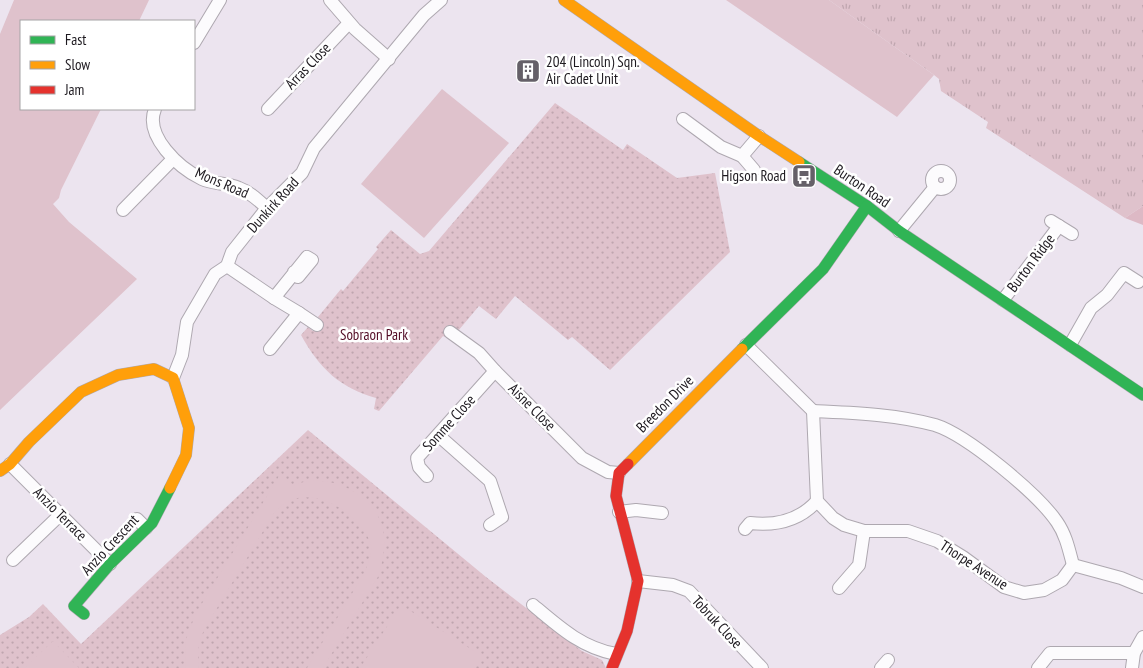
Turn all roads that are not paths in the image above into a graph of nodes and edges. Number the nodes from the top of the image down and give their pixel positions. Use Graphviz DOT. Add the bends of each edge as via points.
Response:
graph roads {
  1 [pos="220,0"];
  2 [pos="330,0"];
  3 [pos="440,0"];
  4 [pos="564,0"];
  5 [pos="349,23"];
  6 [pos="195,41"];
  7 [pos="389,59"];
  8 [pos="268,108"];
  9 [pos="154,110"];
  10 [pos="683,119"];
  11 [pos="759,136"];
  12 [pos="742,156"];
  13 [pos="173,159"];
  14 [pos="754,170"];
  15 [pos="935,187"];
  16 [pos="867,206"];
  17 [pos="267,208"];
  18 [pos="123,210"];
  19 [pos="899,231"];
  20 [pos="1072,234"];
  21 [pos="227,266"];
  22 [pos="294,272"];
  23 [pos="1138,282"];
  24 [pos="274,298"];
  25 [pos="1003,300"];
  26 [pos="299,313"];
  27 [pos="317,325"];
  28 [pos="450,332"];
  29 [pos="746,344"];
  30 [pos="1070,345"];
  31 [pos="270,349"];
  32 [pos="495,372"];
  33 [pos="173,378"];
  34 [pos="1143,395"];
  35 [pos="814,411"];
  36 [pos="438,435"];
  37 [pos="5,467"];
  38 [pos="619,473"];
  39 [pos="427,476"];
  40 [pos="817,501"];
  41 [pos="619,512"];
  42 [pos="662,513"];
  43 [pos="61,514"];
  44 [pos="136,519"];
  45 [pos="490,525"];
  46 [pos="146,528"];
  47 [pos="744,529"];
  48 [pos="864,531"];
  49 [pos="13,560"];
  50 [pos="110,564"];
  51 [pos="1073,565"];
  52 [pos="638,581"];
  53 [pos="1143,587"];
  54 [pos="839,588"];
  55 [pos="533,605"];
  56 [pos="84,614"];
  57 [pos="1143,637"];
  58 [pos="1134,653"];
  59 [pos="616,654"];
  60 [pos="612,668"];
  61 [pos="762,668"];
  62 [pos="1038,668"];
  63 [pos="1132,668"];
  1 -- 6 [label="street"];
  2 -- 5 [label="street"];
  3 -- 7 [label="street, Dunkirk Road"];
  4 -- 11 [label="street, Burton Road"];
  5 -- 7 [label="street"];
  5 -- 8 [label="street, Arras Close"];
  7 -- 17 [label="street, Dunkirk Road" via="314,148 302,173"];
  9 -- 13 [label="street, Mons Road" via="151,117 155,135"];
  10 -- 12 [label="street" via="722,147"];
  11 -- 12 [label="street"];
  11 -- 16 [label="street, Burton Road"];
  12 -- 14 [label="street"];
  13 -- 17 [label="street, Mons Road" via="202,179 240,188"];
  13 -- 18 [label="street"];
  15 -- 19 [label="street"];
  16 -- 19 [label="street, Burton Road"];
  16 -- 29 [label="street, Breedon Drive" via="824,269"];
  17 -- 21 [label="street, Dunkirk Road" via="232,252"];
  19 -- 25 [label="street, Burton Road"];
  20 -- 25 [label="street, Burton Ridge" via="1055,223"];
  21 -- 24 [label="street"];
  21 -- 33 [label="street, Dunkirk Road" via="215,274 188,322 182,355"];
  22 -- 24 [label="street"];
  23 -- 30 [label="street" via="1124,273 1092,308"];
  24 -- 26 [label="street"];
  25 -- 30 [label="street, Burton Road"];
  26 -- 27 [label="street"];
  26 -- 31 [label="street"];
  28 -- 32 [label="street, Aisne Close" via="479,353"];
  29 -- 35 [label="street"];
  29 -- 38 [label="street, Breedon Drive"];
  30 -- 34 [label="street, Burton Road"];
  32 -- 36 [label="street, Somme Close"];
  32 -- 38 [label="street, Aisne Close" via="582,458 608,472"];
  33 -- 37 [label="street" via="154,369 118,375 82,392 46,433"];
  33 -- 46 [label="street, Anzio Crescent" via="189,428 186,455"];
  35 -- 40 [label="street"];
  35 -- 51 [label="street" via="898,417 937,426 962,439 1026,488 1057,522 1068,543"];
  36 -- 39 [label="street, Somme Close" via="417,458"];
  36 -- 45 [label="street" via="490,481 502,516"];
  37 -- 43 [label="street, Anzio Terrace"];
  38 -- 41 [label="street" via="616,496"];
  40 -- 47 [label="street" via="807,512 785,521 766,525 750,523"];
  40 -- 48 [label="street, Thorpe Avenue" via="833,518"];
  41 -- 42 [label="street"];
  41 -- 52 [label="street"];
  43 -- 49 [label="street"];
  43 -- 50 [label="street, Anzio Terrace"];
  44 -- 46 [label="street"];
  46 -- 50 [label="street, Anzio Crescent"];
  48 -- 51 [label="street, Thorpe Avenue" via="908,531 938,541 1004,587 1024,593 1044,590 1062,580"];
  48 -- 54 [label="street" via="858,565"];
  50 -- 56 [label="street, Anzio Crescent" via="74,606"];
  51 -- 53 [label="street"];
  52 -- 59 [label="street" via="627,631"];
  52 -- 61 [label="street, Tobruk Close" via="674,585 689,592"];
  55 -- 59 [label="street" via="580,642 602,652"];
  57 -- 58 [label="street"];
  58 -- 62 [label="street" via="1050,653"];
  58 -- 63 [label="street"];
  59 -- 60 [label="street"];
}
